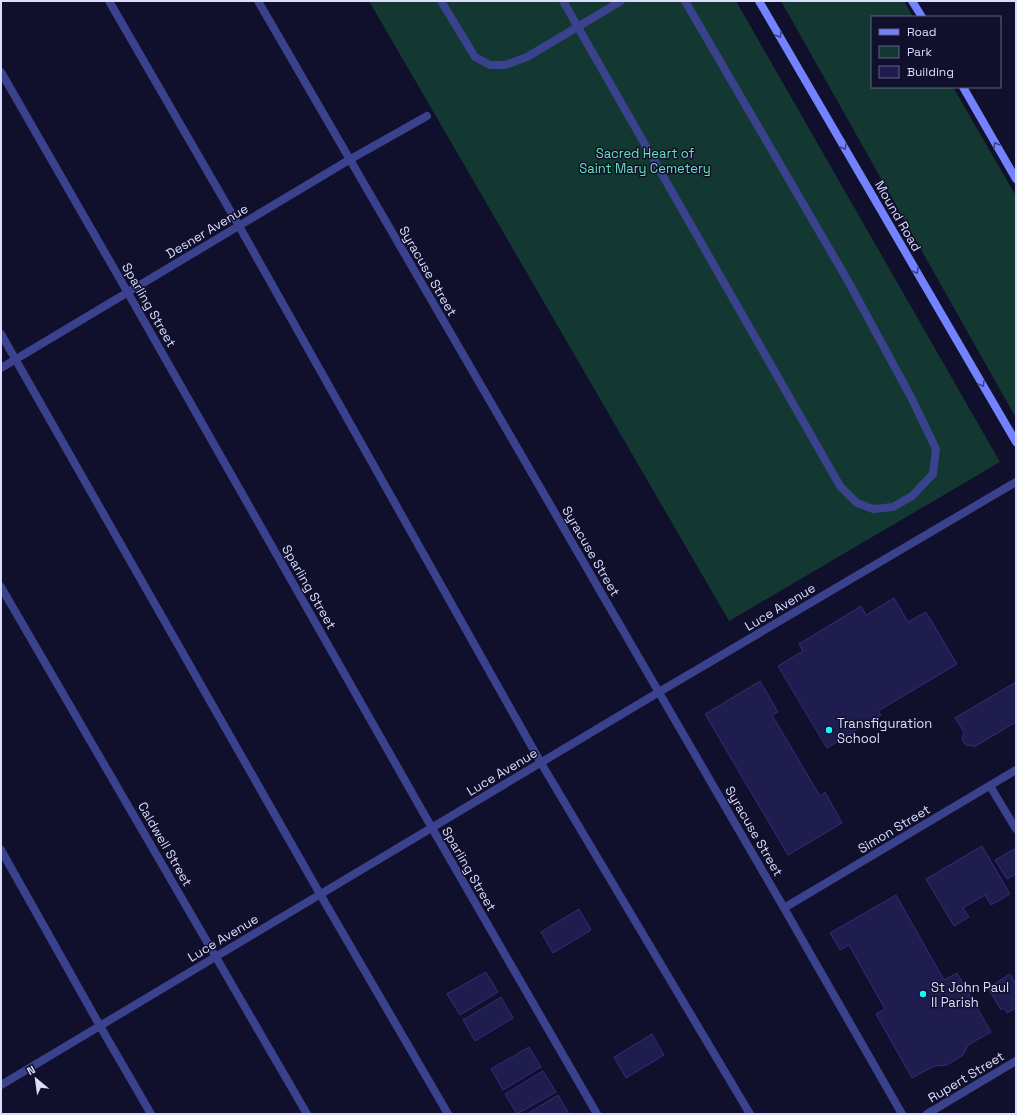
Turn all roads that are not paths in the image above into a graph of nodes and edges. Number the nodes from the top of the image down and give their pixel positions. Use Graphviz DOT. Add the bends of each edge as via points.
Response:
graph roads {
  1 [pos="109,1"];
  2 [pos="258,1"];
  3 [pos="442,1"];
  4 [pos="563,1"];
  5 [pos="621,1"];
  6 [pos="685,1"];
  7 [pos="759,1"];
  8 [pos="912,1"];
  9 [pos="921,16"];
  10 [pos="578,27"];
  11 [pos="1,72"];
  12 [pos="963,88"];
  13 [pos="426,116"];
  14 [pos="349,160"];
  15 [pos="1016,179"];
  16 [pos="239,226"];
  17 [pos="128,292"];
  18 [pos="1,334"];
  19 [pos="16,359"];
  20 [pos="1,368"];
  21 [pos="1016,442"];
  22 [pos="1016,482"];
  23 [pos="1,587"];
  24 [pos="659,692"];
  25 [pos="541,763"];
  26 [pos="1016,770"];
  27 [pos="990,786"];
  28 [pos="432,828"];
  29 [pos="1016,829"];
  30 [pos="1,850"];
  31 [pos="320,894"];
  32 [pos="784,908"];
  33 [pos="216,956"];
  34 [pos="100,1026"];
  35 [pos="1016,1061"];
  36 [pos="1,1085"];
  37 [pos="151,1114"];
  38 [pos="307,1114"];
  39 [pos="448,1114"];
  40 [pos="597,1114"];
  41 [pos="750,1114"];
  42 [pos="902,1114"];
  43 [pos="927,1114"];
  1 -- 16 [label="street"];
  2 -- 14 [label="street, Syracuse Street"];
  3 -- 10 [label="street" via="475,57 490,66 505,65 527,57"];
  4 -- 10 [label="street"];
  5 -- 10 [label="street"];
  6 -- 10 [label="street" via="848,281 936,449 933,474 912,496 893,507 873,509 857,503 840,486"];
  7 -- 21 [label="main road, Mound Road, one-way"];
  8 -- 9 [label="main road"];
  11 -- 17 [label="street, Sparling Street"];
  15 -- 12 [label="main road, one-way"];
  13 -- 14 [label="street, Desner Avenue"];
  14 -- 16 [label="street, Desner Avenue"];
  14 -- 24 [label="street, Syracuse Street"];
  16 -- 17 [label="street, Desner Avenue"];
  16 -- 25 [label="street"];
  17 -- 19 [label="street, Desner Avenue"];
  17 -- 28 [label="street, Sparling Street"];
  18 -- 19 [label="street"];
  19 -- 20 [label="street, Desner Avenue"];
  19 -- 31 [label="street"];
  22 -- 24 [label="street, Luce Avenue"];
  23 -- 33 [label="street, Caldwell Street"];
  24 -- 25 [label="street, Luce Avenue"];
  24 -- 32 [label="street, Syracuse Street"];
  25 -- 28 [label="street, Luce Avenue"];
  25 -- 41 [label="street"];
  26 -- 27 [label="street, Simon Street"];
  27 -- 29 [label="street"];
  27 -- 32 [label="street, Simon Street"];
  28 -- 31 [label="street, Luce Avenue"];
  28 -- 40 [label="street, Sparling Street"];
  30 -- 34 [label="street"];
  31 -- 33 [label="street, Luce Avenue"];
  31 -- 39 [label="street"];
  32 -- 42 [label="street, Syracuse Street"];
  33 -- 34 [label="street, Luce Avenue"];
  33 -- 38 [label="street, Caldwell Street"];
  34 -- 36 [label="street, Luce Avenue"];
  34 -- 37 [label="street"];
  35 -- 43 [label="street, Rupert Street"];
}
